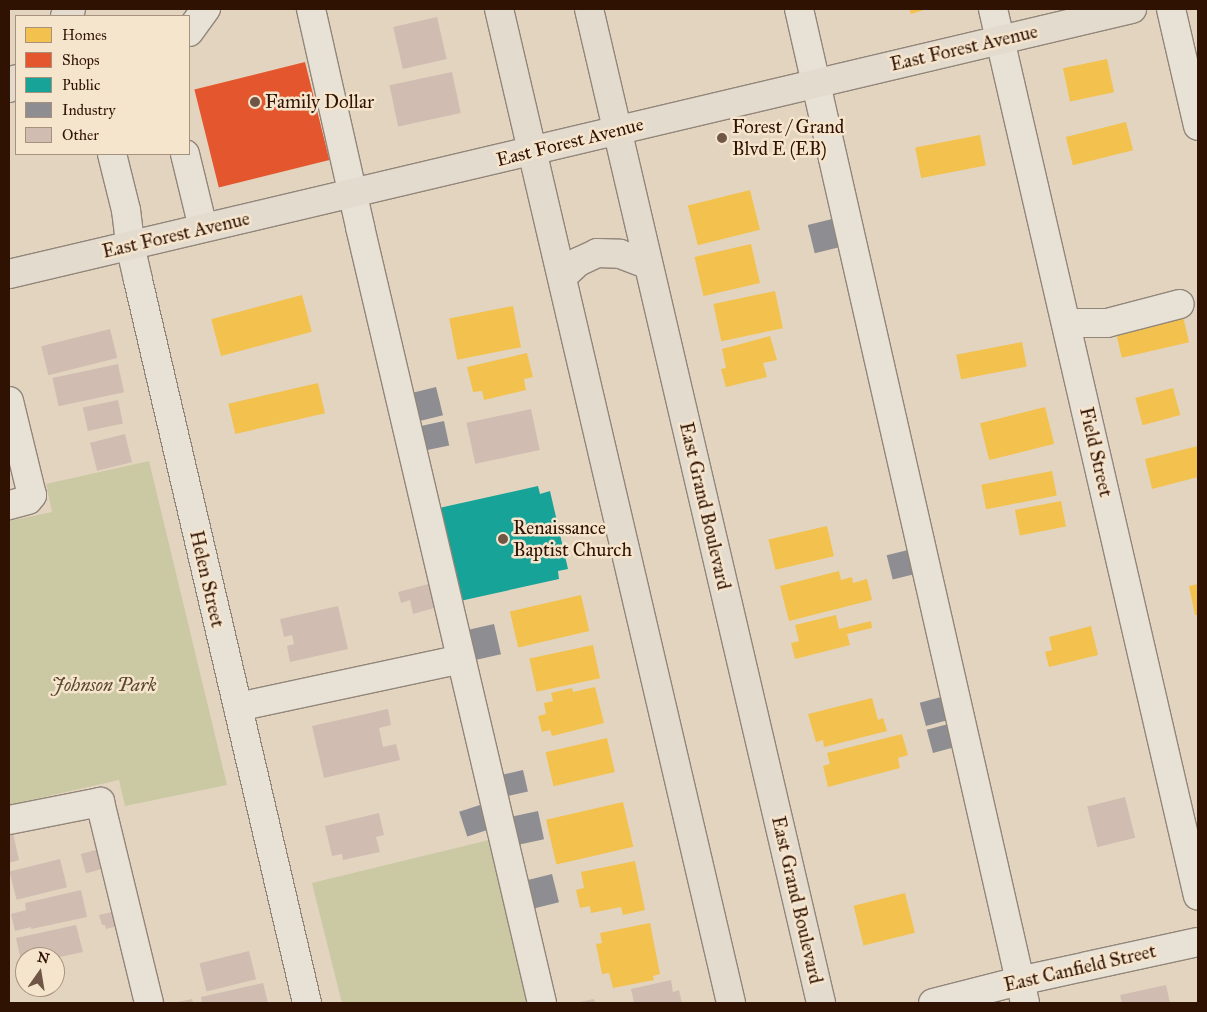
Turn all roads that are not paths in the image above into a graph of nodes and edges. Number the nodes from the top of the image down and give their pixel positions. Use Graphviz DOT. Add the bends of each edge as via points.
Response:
graph roads {
  1 [pos="206,9"];
  2 [pos="311,9"];
  3 [pos="499,9"];
  4 [pos="589,9"];
  5 [pos="799,9"];
  6 [pos="993,9"];
  7 [pos="1132,9"];
  8 [pos="1171,9"];
  9 [pos="190,31"];
  10 [pos="1000,40"];
  11 [pos="815,84"];
  12 [pos="1198,126"];
  13 [pos="617,130"];
  14 [pos="533,152"];
  15 [pos="112,155"];
  16 [pos="185,155"];
  17 [pos="352,194"];
  18 [pos="203,228"];
  19 [pos="130,246"];
  20 [pos="648,265"];
  21 [pos="9,274"];
  22 [pos="562,277"];
  23 [pos="1180,304"];
  24 [pos="1066,323"];
  25 [pos="9,401"];
  26 [pos="9,505"];
  27 [pos="461,659"];
  28 [pos="238,707"];
  29 [pos="9,820"];
  30 [pos="1198,896"];
  31 [pos="1198,942"];
  32 [pos="1022,992"];
  33 [pos="149,1003"];
  34 [pos="307,1003"];
  35 [pos="542,1003"];
  36 [pos="730,1003"];
  37 [pos="821,1003"];
  38 [pos="932,1003"];
  1 -- 9 [label="street"];
  2 -- 17 [label="street"];
  3 -- 14 [label="main road"];
  4 -- 13 [label="main road, East Grand Boulevard"];
  5 -- 11 [label="street"];
  6 -- 10 [label="street, Field Street"];
  7 -- 10 [label="main road, East Forest Avenue"];
  8 -- 12 [label="street"];
  10 -- 11 [label="main road, East Forest Avenue"];
  10 -- 24 [label="street, Field Street"];
  11 -- 13 [label="main road, East Forest Avenue"];
  11 -- 32 [label="street"];
  13 -- 14 [label="main road, East Forest Avenue"];
  13 -- 20 [label="main road, East Grand Boulevard"];
  14 -- 17 [label="main road, East Forest Avenue"];
  14 -- 22 [label="main road"];
  15 -- 19 [label="street, Helen Street" via="126,210"];
  16 -- 18 [label="street"];
  17 -- 18 [label="main road, East Forest Avenue"];
  17 -- 27 [label="street"];
  18 -- 19 [label="main road, East Forest Avenue"];
  19 -- 21 [label="main road, East Forest Avenue"];
  19 -- 28 [label="street, Helen Street"];
  20 -- 22 [label="main road" via="620,254 597,253 578,262"];
  20 -- 37 [label="main road, East Grand Boulevard"];
  22 -- 36 [label="main road"];
  23 -- 24 [label="street" via="1107,323"];
  24 -- 30 [label="street, Field Street"];
  25 -- 26 [label="street" via="32,495 28,500"];
  27 -- 28 [label="street"];
  27 -- 35 [label="street"];
  28 -- 34 [label="street, Helen Street"];
  29 -- 33 [label="street" via="100,802"];
  31 -- 32 [label="street, East Canfield Street"];
  32 -- 38 [label="street, East Canfield Street"];
}
